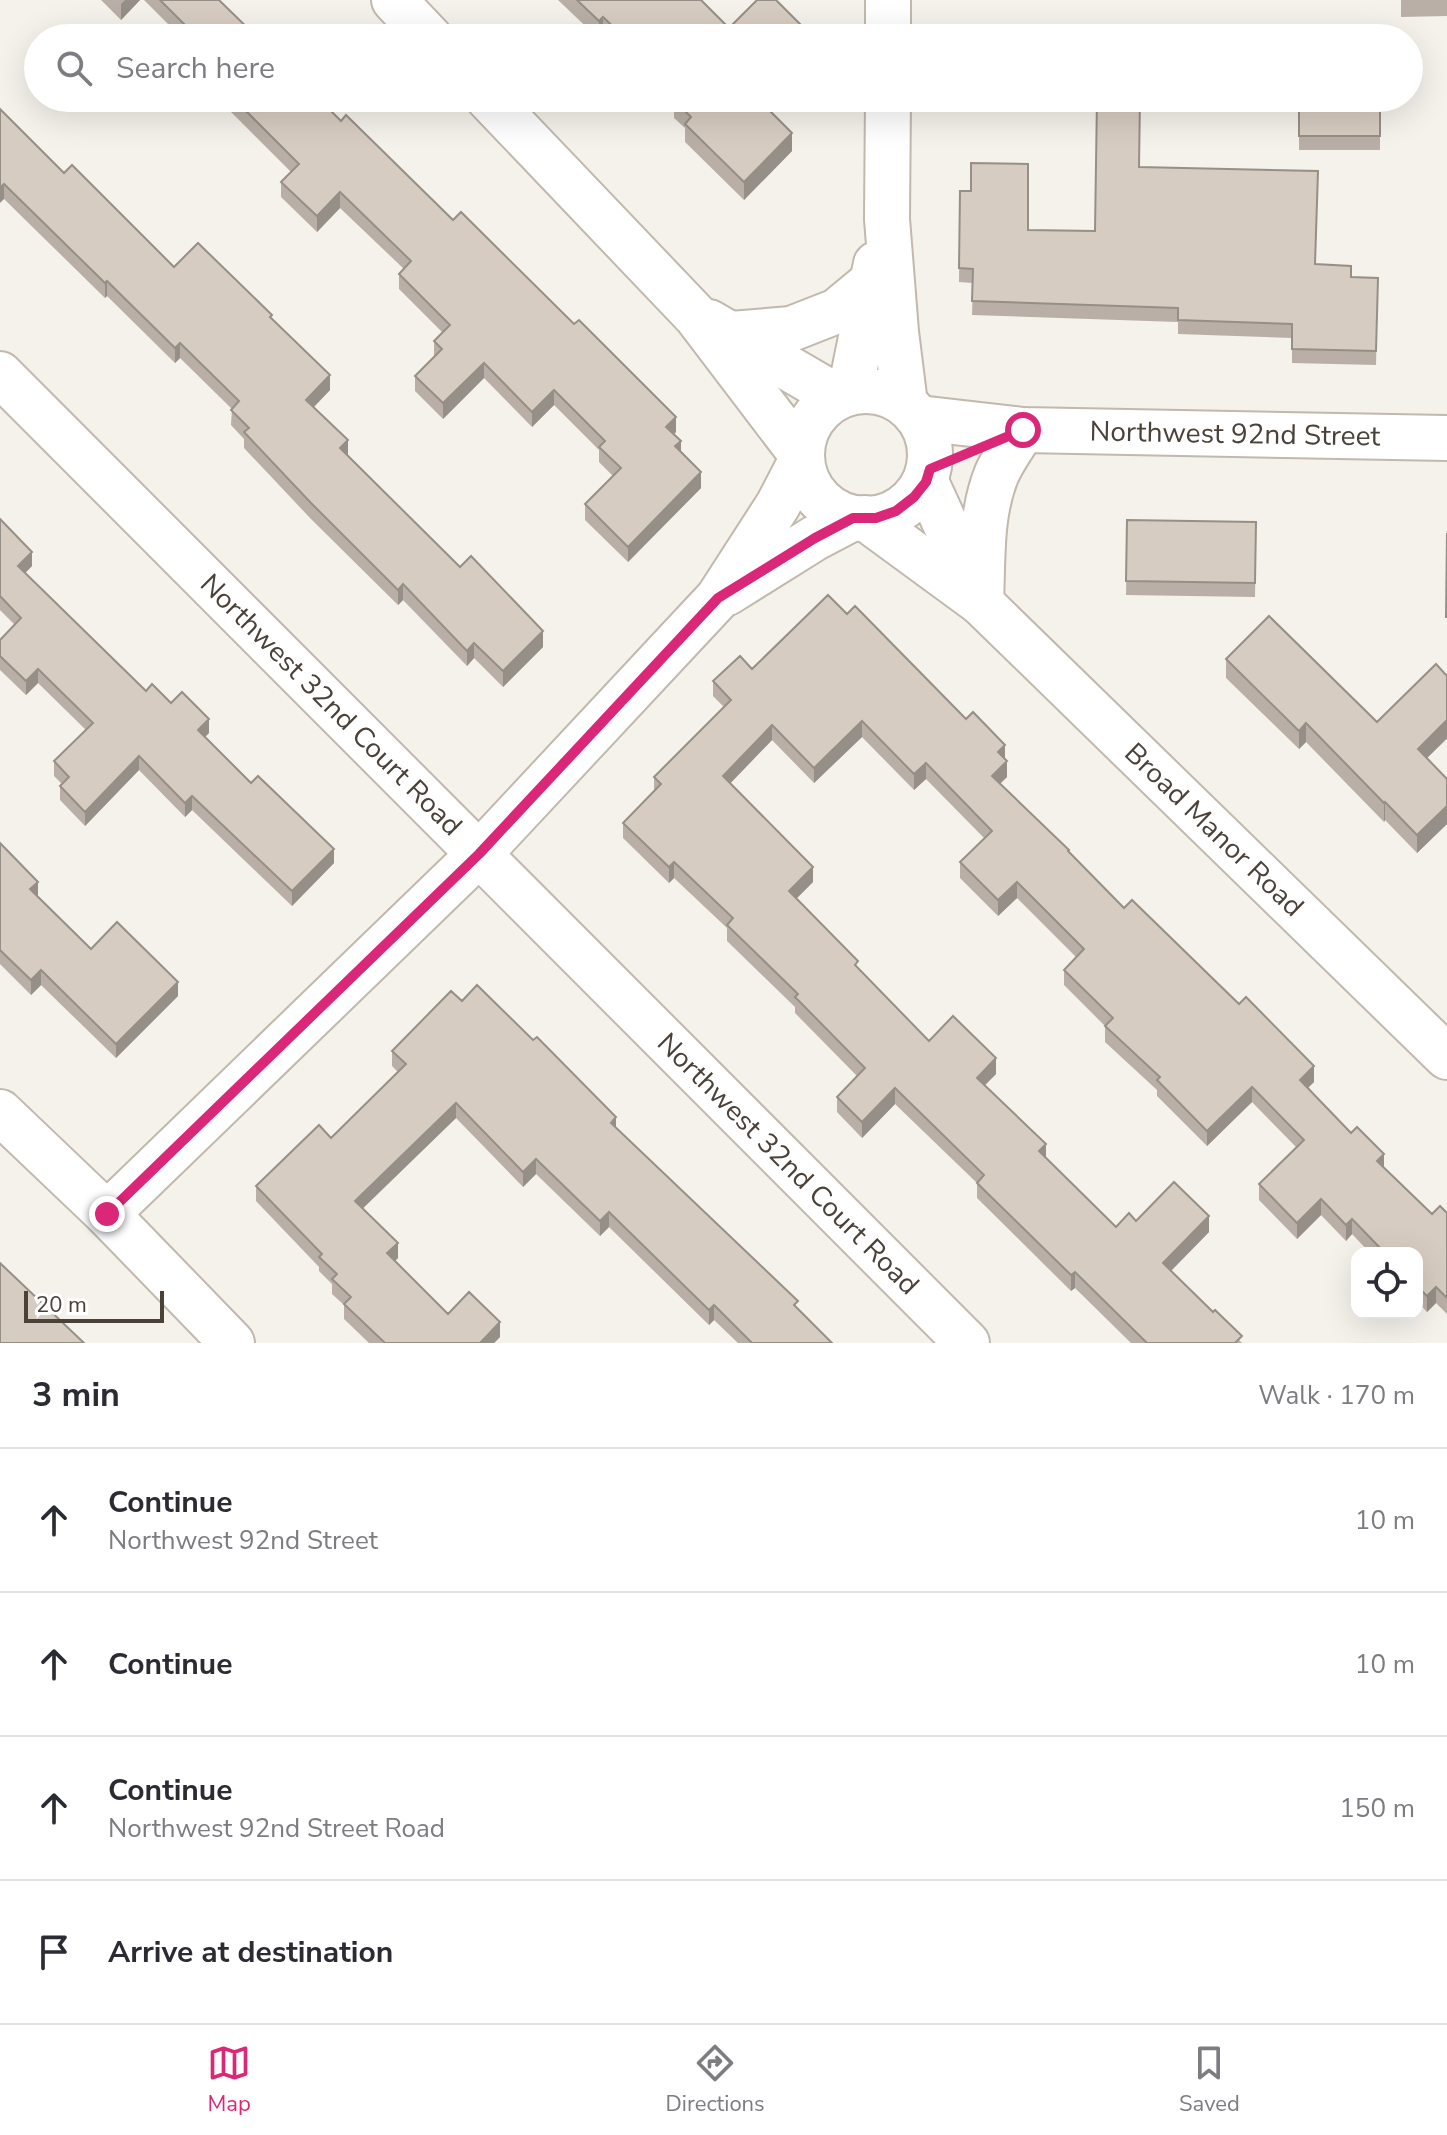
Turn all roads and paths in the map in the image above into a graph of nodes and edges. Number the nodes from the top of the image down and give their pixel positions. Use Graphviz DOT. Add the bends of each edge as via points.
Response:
graph roads {
  1 [pos="394,0"];
  2 [pos="888,0"];
  3 [pos="417,24"];
  4 [pos="888,24"];
  5 [pos="502,112"];
  6 [pos="888,112"];
  7 [pos="887,219"];
  8 [pos="872,282"];
  9 [pos="714,325"];
  10 [pos="0,374"];
  11 [pos="844,395"];
  12 [pos="912,411"];
  13 [pos="1023,430"];
  14 [pos="1447,438"];
  15 [pos="802,456"];
  16 [pos="928,476"];
  17 [pos="859,518"];
  18 [pos="718,598"];
  19 [pos="981,603"];
  20 [pos="479,854"];
  21 [pos="1447,1057"];
  22 [pos="0,1112"];
  23 [pos="107,1214"];
  24 [pos="232,1343"];
  25 [pos="967,1343"];
  1 -- 3 [label="street"];
  2 -- 4 [label="street"];
  5 -- 9 [label="street"];
  6 -- 7 [label="street"];
  7 -- 8 [label="street"];
  7 -- 12 [label="street" via="896,332"];
  8 -- 9 [label="street" via="837,311 791,329"];
  8 -- 11 [label="street"];
  9 -- 11 [label="street"];
  9 -- 15 [label="street"];
  10 -- 20 [label="street, Northwest 32nd Court Road"];
  11 -- 12 [label="street" via="888,394"];
  11 -- 15 [label="street" via="814,416"];
  12 -- 13 [label="street, Northwest 92nd Street"];
  12 -- 16 [label="street" via="928,436"];
  13 -- 14 [label="street, Northwest 92nd Street"];
  13 -- 16 [label="street, Northwest 92nd Street"];
  13 -- 19 [label="street" via="988,500"];
  15 -- 17 [label="street" via="804,476 816,495 832,509"];
  15 -- 18 [label="street" via="778,505"];
  16 -- 17 [label="street" via="896,511"];
  16 -- 19 [label="street, Broad Manor Road"];
  17 -- 18 [label="street" via="815,538"];
  17 -- 19 [label="street, Broad Manor Road"];
  18 -- 20 [label="street"];
  19 -- 21 [label="street, Broad Manor Road"];
  20 -- 23 [label="street"];
  20 -- 25 [label="street, Northwest 32nd Court Road"];
  22 -- 23 [label="street"];
  23 -- 24 [label="street"];
}
